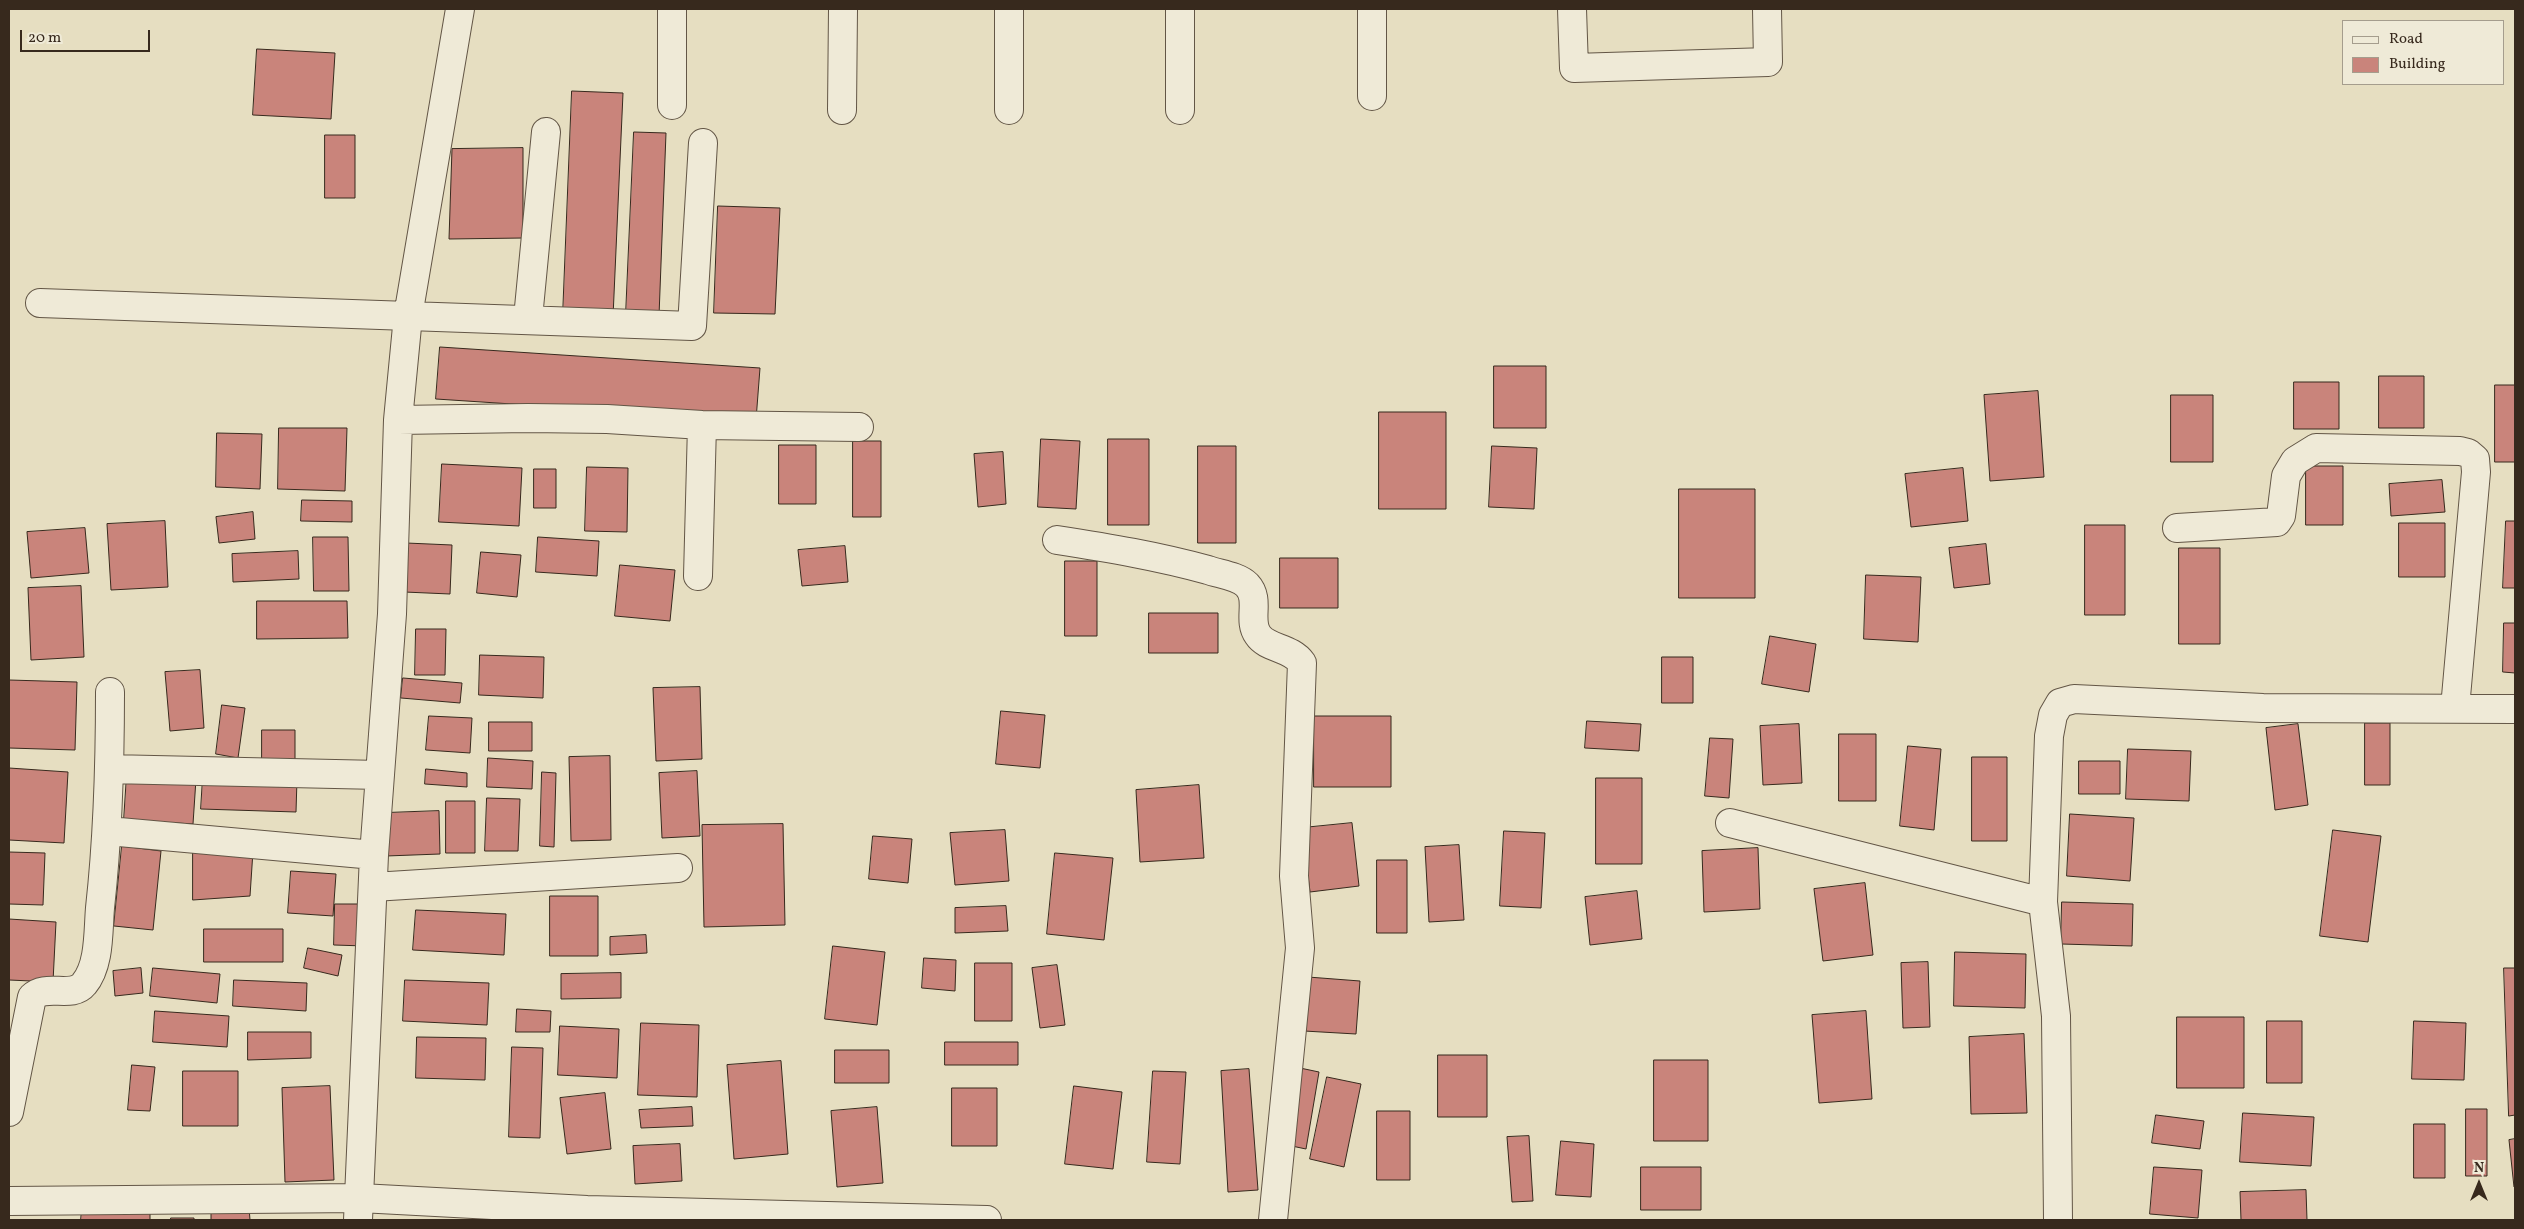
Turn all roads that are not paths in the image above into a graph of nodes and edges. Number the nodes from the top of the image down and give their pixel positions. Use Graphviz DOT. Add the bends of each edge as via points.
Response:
graph roads {
  1 [pos="460,9"];
  2 [pos="672,9"];
  3 [pos="843,9"];
  4 [pos="1008,9"];
  5 [pos="1180,9"];
  6 [pos="1372,9"];
  7 [pos="1572,9"];
  8 [pos="1767,9"];
  9 [pos="1372,96"];
  10 [pos="672,105"];
  11 [pos="842,110"];
  12 [pos="1008,110"];
  13 [pos="1180,110"];
  14 [pos="546,132"];
  15 [pos="703,143"];
  16 [pos="40,303"];
  17 [pos="408,316"];
  18 [pos="528,318"];
  19 [pos="398,420"];
  20 [pos="702,426"];
  21 [pos="859,427"];
  22 [pos="2176,528"];
  23 [pos="1057,540"];
  24 [pos="698,576"];
  25 [pos="110,692"];
  26 [pos="2455,708"];
  27 [pos="2515,710"];
  28 [pos="109,770"];
  29 [pos="380,775"];
  30 [pos="1730,823"];
  31 [pos="108,831"];
  32 [pos="374,855"];
  33 [pos="678,868"];
  34 [pos="373,887"];
  35 [pos="2043,902"];
  36 [pos="9,1112"];
  37 [pos="9,1201"];
  38 [pos="359,1209"];
  39 [pos="987,1220"];
  40 [pos="1273,1220"];
  41 [pos="2058,1220"];
  1 -- 17 [label="street"];
  2 -- 10 [label="street"];
  3 -- 11 [label="street"];
  4 -- 12 [label="street"];
  5 -- 13 [label="street"];
  6 -- 9 [label="street"];
  7 -- 8 [label="street" via="1574,68 1768,62"];
  14 -- 18 [label="street"];
  15 -- 18 [label="street" via="692,326"];
  16 -- 17 [label="street"];
  17 -- 18 [label="street"];
  17 -- 19 [label="street"];
  19 -- 20 [label="street" via="607,419"];
  19 -- 29 [label="street" via="392,614"];
  20 -- 21 [label="street"];
  20 -- 24 [label="street"];
  22 -- 26 [label="street" via="2277,522 2282,516 2286,476 2295,461 2316,448 2468,453 2475,458 2476,472"];
  23 -- 40 [label="street" via="1155,556 1246,584 1254,595 1254,629 1259,637 1297,655 1302,663 1294,876 1300,948"];
  25 -- 28 [label="street"];
  26 -- 27 [label="street"];
  26 -- 35 [label="street" via="2264,708 2074,699 2060,703 2053,715 2049,736"];
  28 -- 29 [label="street"];
  28 -- 31 [label="street"];
  29 -- 32 [label="street"];
  30 -- 35 [label="street"];
  31 -- 32 [label="street"];
  31 -- 36 [label="street" via="94,966 84,986 72,991 38,991 32,997"];
  32 -- 34 [label="street"];
  33 -- 34 [label="street"];
  34 -- 38 [label="street"];
  35 -- 41 [label="street" via="2056,1016"];
  37 -- 38 [label="street"];
  38 -- 39 [label="street" via="587,1210"];
}
